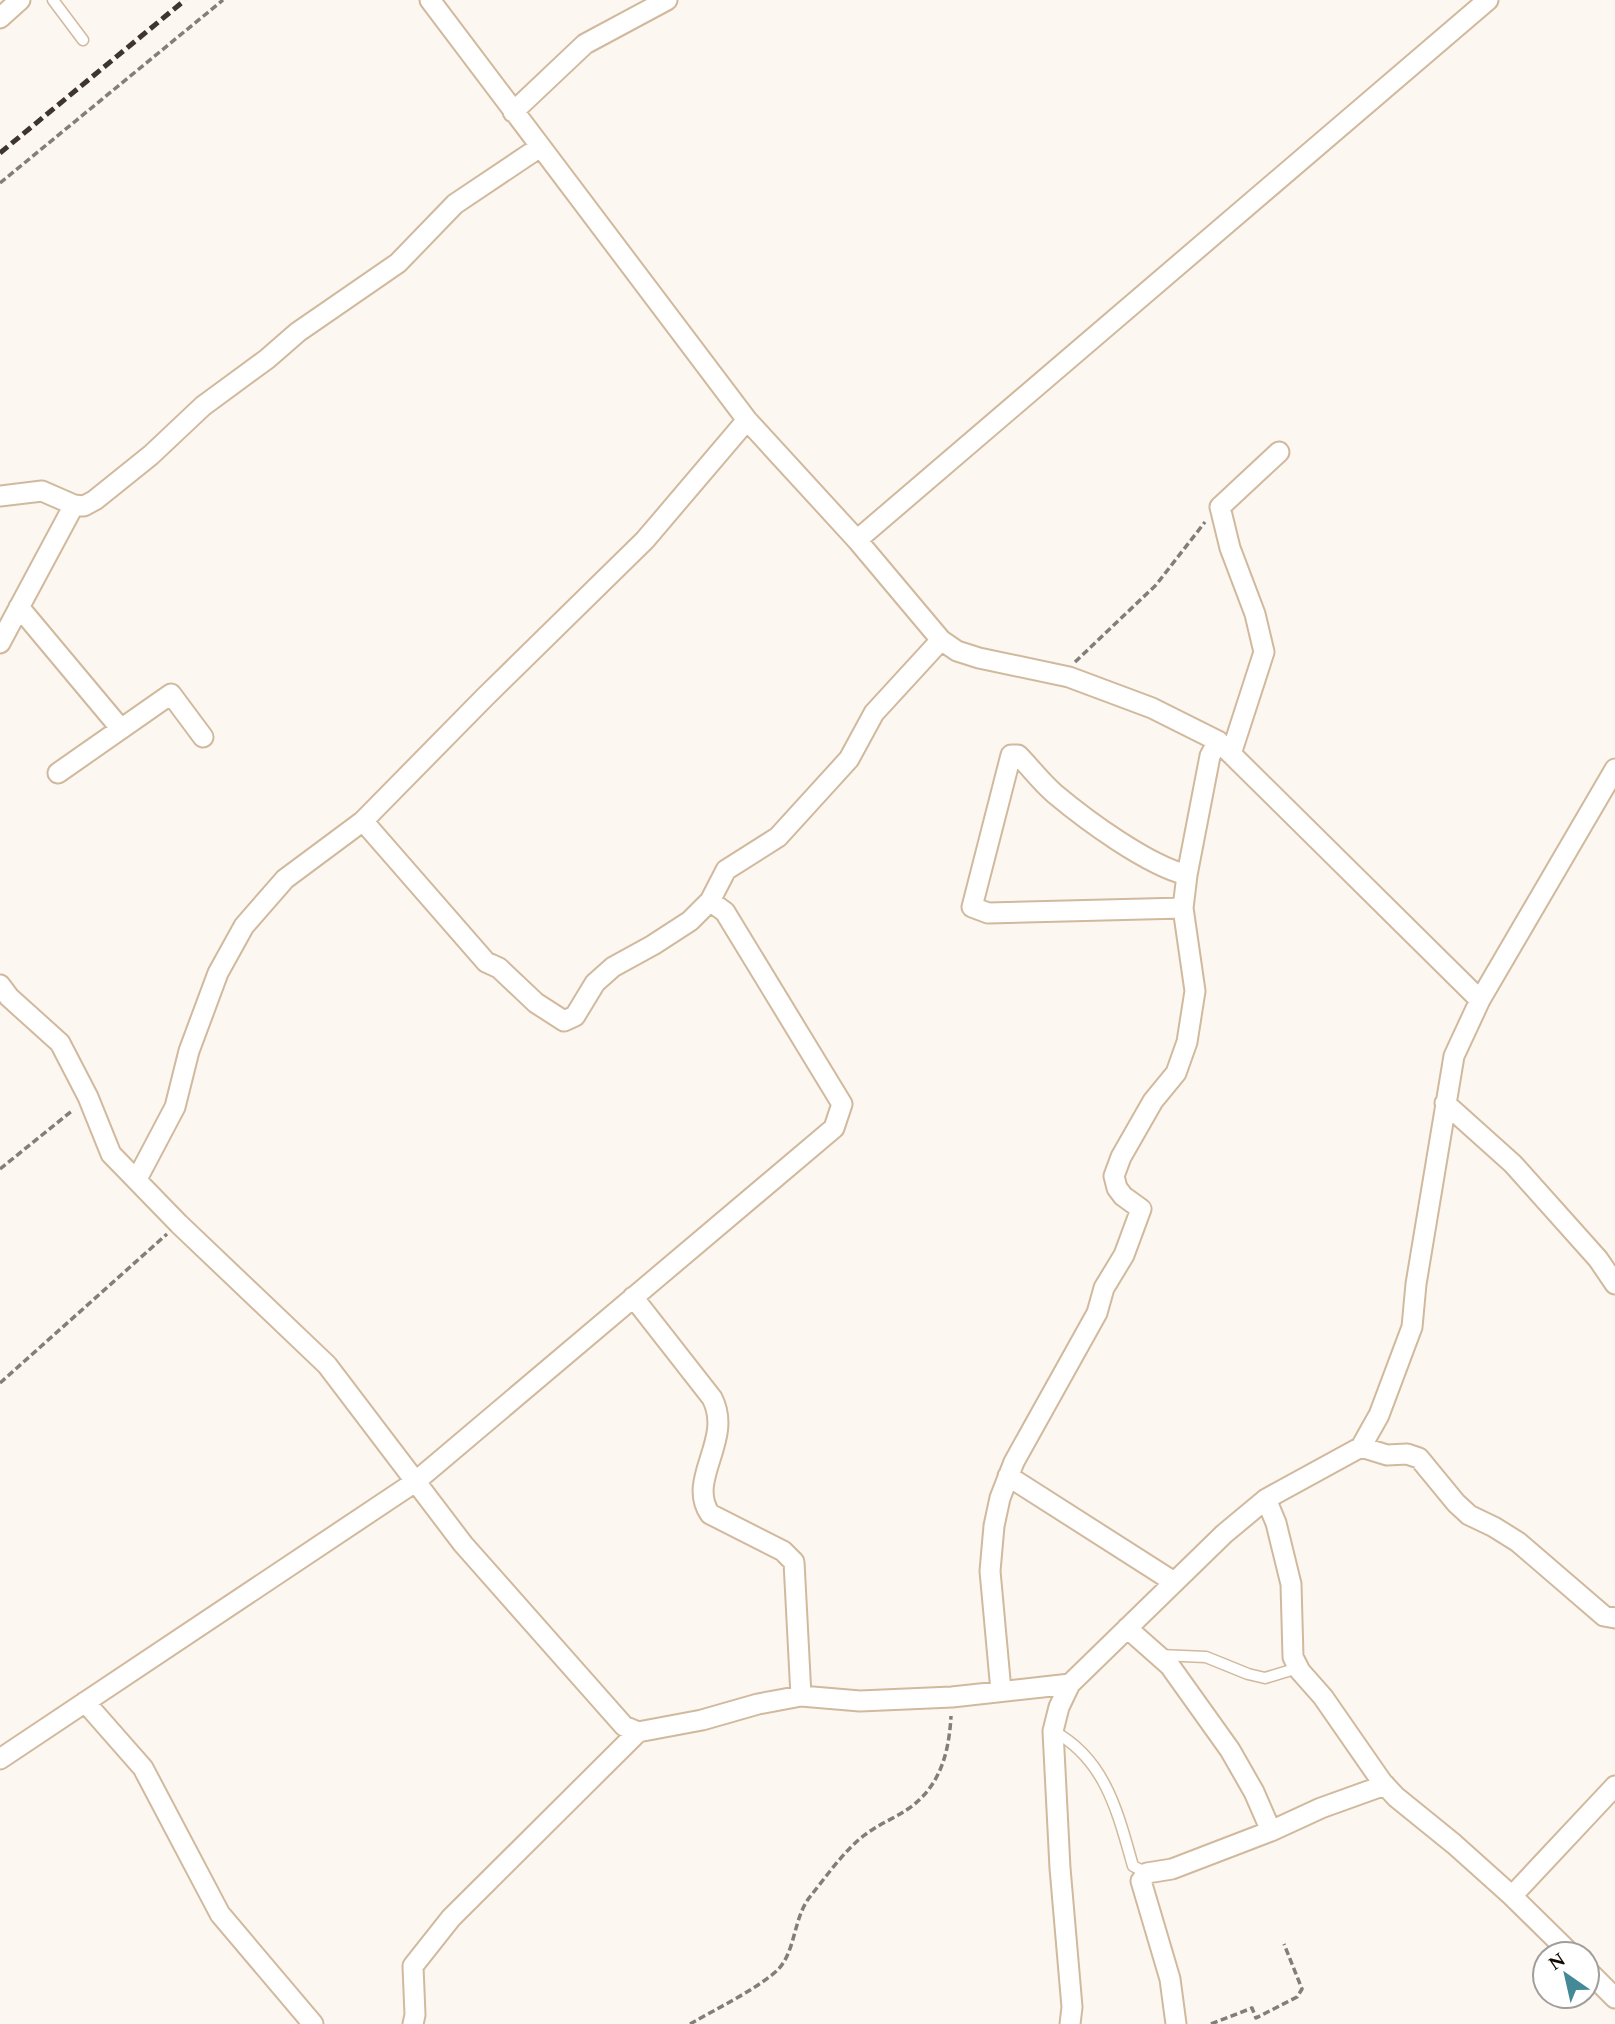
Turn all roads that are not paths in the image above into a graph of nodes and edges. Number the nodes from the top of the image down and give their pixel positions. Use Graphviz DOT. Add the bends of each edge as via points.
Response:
graph roads {
  1 [pos="20,0"];
  2 [pos="53,0"];
  3 [pos="430,0"];
  4 [pos="667,0"];
  5 [pos="1488,0"];
  6 [pos="0,17"];
  7 [pos="83,40"];
  8 [pos="513,112"];
  9 [pos="540,147"];
  10 [pos="747,420"];
  11 [pos="1279,452"];
  12 [pos="0,496"];
  13 [pos="74,505"];
  14 [pos="857,540"];
  15 [pos="19,607"];
  16 [pos="941,640"];
  17 [pos="0,643"];
  18 [pos="121,729"];
  19 [pos="203,737"];
  20 [pos="1225,748"];
  21 [pos="1615,769"];
  22 [pos="58,773"];
  23 [pos="363,821"];
  24 [pos="1187,875"];
  25 [pos="710,901"];
  26 [pos="1183,908"];
  27 [pos="0,985"];
  28 [pos="1480,1000"];
  29 [pos="1445,1103"];
  30 [pos="137,1180"];
  31 [pos="1615,1284"];
  32 [pos="633,1297"];
  33 [pos="1361,1447"];
  34 [pos="1008,1476"];
  35 [pos="415,1482"];
  36 [pos="1266,1499"];
  37 [pos="1174,1582"];
  38 [pos="1615,1618"];
  39 [pos="1128,1628"];
  40 [pos="1160,1655"];
  41 [pos="1298,1668"];
  42 [pos="1070,1684"];
  43 [pos="1001,1691"];
  44 [pos="801,1696"];
  45 [pos="85,1702"];
  46 [pos="1053,1731"];
  47 [pos="638,1732"];
  48 [pos="0,1759"];
  49 [pos="1385,1785"];
  50 [pos="1615,1786"];
  51 [pos="1271,1831"];
  52 [pos="1147,1873"];
  53 [pos="1512,1896"];
  54 [pos="1557,1940"];
  55 [pos="1601,1984"];
  56 [pos="1615,1998"];
  57 [pos="313,2024"];
  58 [pos="414,2024"];
  59 [pos="1070,2024"];
  60 [pos="1176,2024"];
  1 -- 6 [label="street"];
  2 -- 7 [label="lane"];
  3 -- 8 [label="street"];
  4 -- 8 [label="street" via="585,44"];
  5 -- 14 [label="street"];
  8 -- 9 [label="street"];
  9 -- 10 [label="street"];
  9 -- 13 [label="street" via="454,204 398,263 298,332 95,499 84,506"];
  10 -- 14 [label="street"];
  10 -- 23 [label="street" via="645,540"];
  11 -- 20 [label="street" via="1220,507 1264,652"];
  12 -- 13 [label="street" via="41,491"];
  13 -- 15 [label="street"];
  14 -- 16 [label="street"];
  15 -- 17 [label="street"];
  15 -- 18 [label="street"];
  16 -- 20 [label="street" via="957,651 1060,675 1152,708"];
  16 -- 25 [label="street" via="874,713 849,759 778,837 726,870"];
  18 -- 19 [label="street" via="171,694"];
  18 -- 22 [label="street"];
  20 -- 24 [label="street" via="1210,756"];
  20 -- 28 [label="street"];
  21 -- 28 [label="street"];
  23 -- 25 [label="street" via="486,962 564,1020 575,1016 595,983 613,967 690,921"];
  23 -- 30 [label="street" via="285,879 244,926 218,973 189,1051 175,1107"];
  24 -- 26 [label="street"];
  24 -- 26 [label="street" via="1131,849 1054,793 1017,755 1011,755 972,907 988,913"];
  25 -- 32 [label="street" via="725,912 842,1104 834,1128"];
  26 -- 34 [label="street" via="1195,991 1187,1042 1177,1073 1153,1101 1114,1176 1123,1196 1141,1209 1097,1313"];
  27 -- 30 [label="street" via="60,1043 111,1154"];
  28 -- 29 [label="street" via="1454,1056"];
  29 -- 31 [label="street" via="1513,1164"];
  29 -- 33 [label="street" via="1412,1327 1379,1415"];
  30 -- 35 [label="street" via="327,1365"];
  32 -- 35 [label="street"];
  32 -- 44 [label="street" via="719,1410 720,1424 702,1492 704,1505 710,1514 783,1551 794,1562"];
  33 -- 36 [label="street"];
  33 -- 38 [label="street" via="1419,1458 1469,1515 1518,1542 1604,1616"];
  34 -- 37 [label="street"];
  34 -- 43 [label="street" via="994,1526 990,1571"];
  35 -- 45 [label="street"];
  35 -- 47 [label="street" via="463,1544 624,1726"];
  36 -- 37 [label="street"];
  36 -- 41 [label="street" via="1291,1584 1293,1657"];
  37 -- 39 [label="street"];
  39 -- 40 [label="street"];
  39 -- 42 [label="street"];
  40 -- 41 [label="lane" via="1206,1657 1265,1678"];
  40 -- 51 [label="street" via="1230,1750"];
  41 -- 49 [label="street"];
  42 -- 43 [label="street"];
  42 -- 46 [label="street"];
  43 -- 44 [label="street" via="860,1701"];
  44 -- 47 [label="street"];
  45 -- 48 [label="street"];
  45 -- 57 [label="street" via="144,1768 220,1914"];
  46 -- 52 [label="lane" via="1070,1741 1104,1781 1133,1866"];
  46 -- 59 [label="street"];
  47 -- 58 [label="street" via="451,1918 412,1966"];
  49 -- 51 [label="street"];
  49 -- 53 [label="street"];
  50 -- 53 [label="street"];
  51 -- 52 [label="street" via="1172,1869"];
  52 -- 60 [label="street" via="1141,1881 1170,1979"];
  53 -- 54 [label="street"];
  55 -- 56 [label="street"];
}
